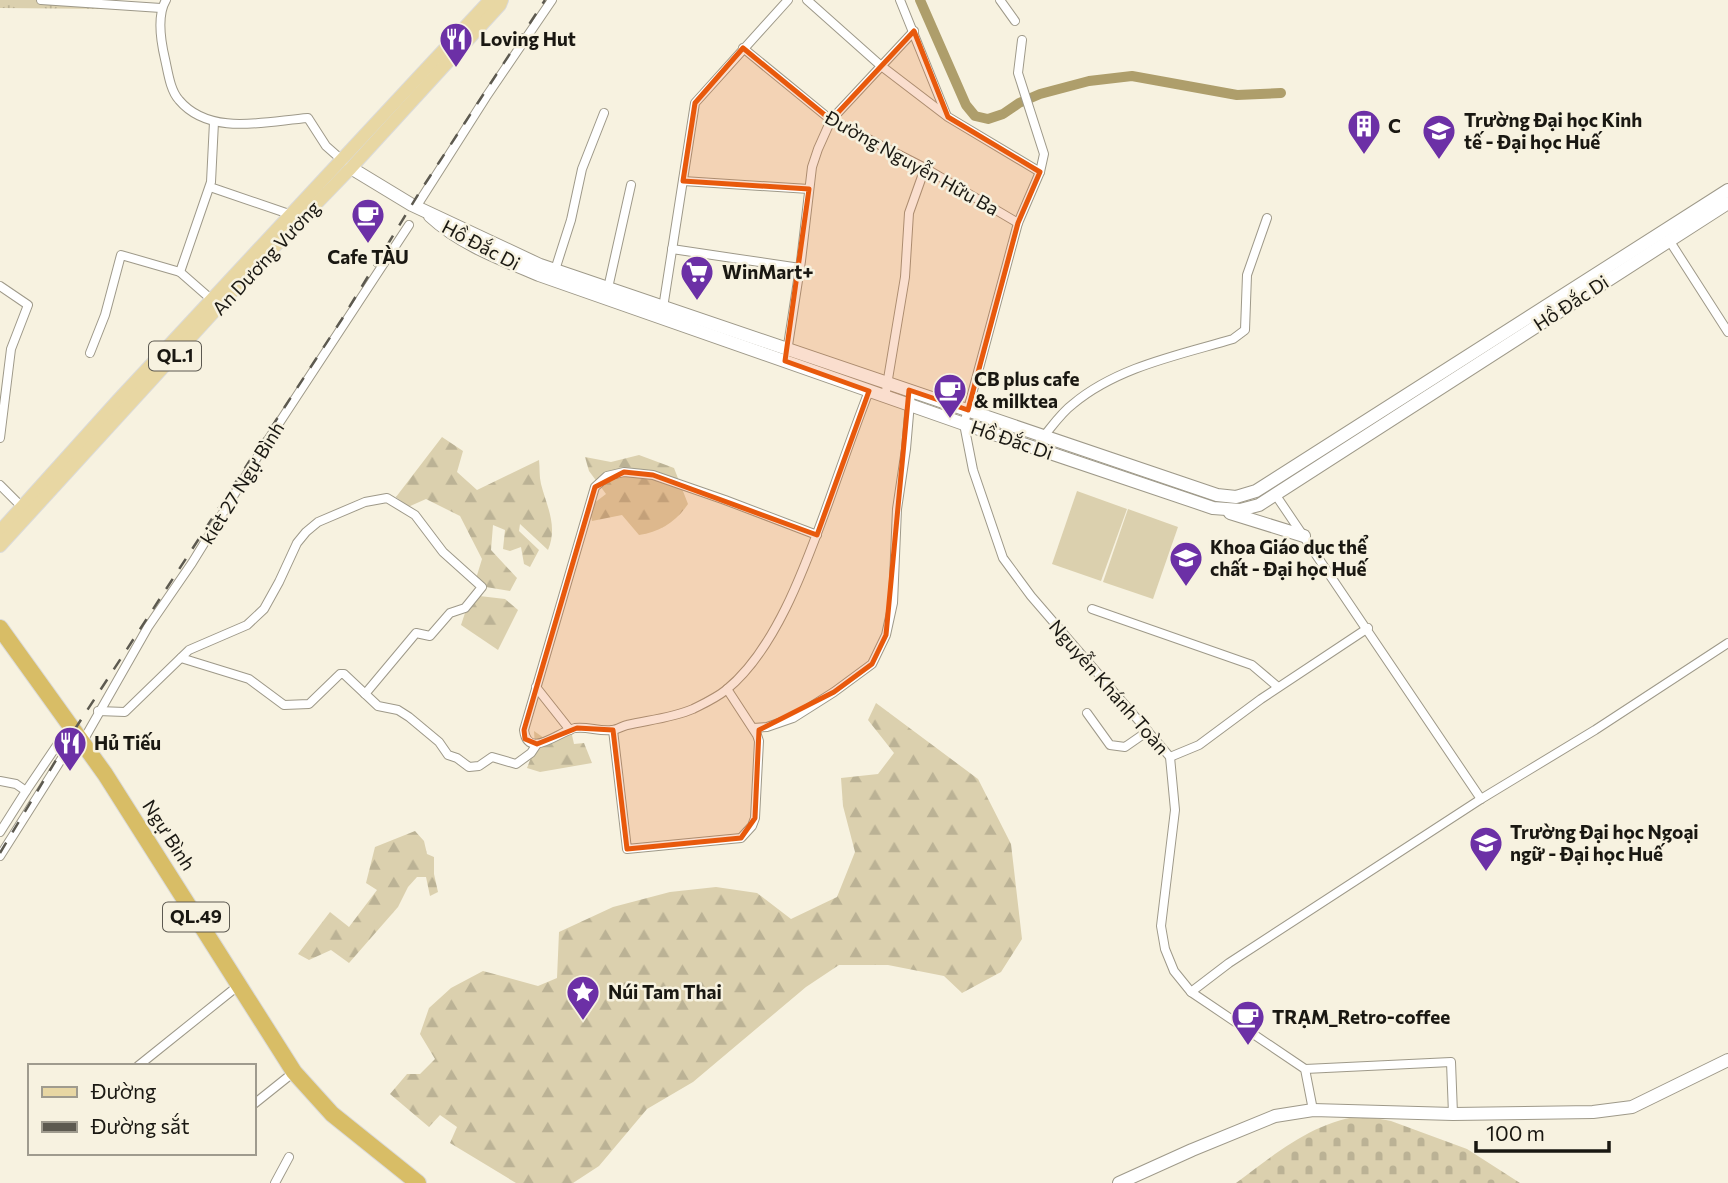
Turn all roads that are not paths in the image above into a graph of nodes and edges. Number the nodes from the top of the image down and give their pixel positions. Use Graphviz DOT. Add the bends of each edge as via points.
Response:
graph roads {
  1 [pos="41,0"];
  2 [pos="490,0"];
  3 [pos="502,0"];
  4 [pos="552,0"];
  5 [pos="788,0"];
  6 [pos="807,0"];
  7 [pos="900,0"];
  8 [pos="1000,0"];
  9 [pos="106,1"];
  10 [pos="163,4"];
  11 [pos="1016,21"];
  12 [pos="914,31"];
  13 [pos="1022,40"];
  14 [pos="743,48"];
  15 [pos="880,65"];
  16 [pos="604,113"];
  17 [pos="947,117"];
  18 [pos="831,120"];
  19 [pos="214,122"];
  20 [pos="346,164"];
  21 [pos="925,168"];
  22 [pos="1040,172"];
  23 [pos="683,181"];
  24 [pos="631,185"];
  25 [pos="210,187"];
  26 [pos="809,189"];
  27 [pos="1728,190"];
  28 [pos="1728,203"];
  29 [pos="420,209"];
  30 [pos="292,215"];
  31 [pos="1267,218"];
  32 [pos="1018,223"];
  33 [pos="409,225"];
  34 [pos="1669,240"];
  35 [pos="672,248"];
  36 [pos="800,268"];
  37 [pos="555,270"];
  38 [pos="180,272"];
  39 [pos="0,286"];
  40 [pos="608,288"];
  41 [pos="212,300"];
  42 [pos="662,312"];
  43 [pos="1728,332"];
  44 [pos="184,337"];
  45 [pos="90,353"];
  46 [pos="786,355"];
  47 [pos="1443,379"];
  48 [pos="888,383"];
  49 [pos="869,391"];
  50 [pos="911,391"];
  51 [pos="885,397"];
  52 [pos="908,405"];
  53 [pos="968,410"];
  54 [pos="964,424"];
  55 [pos="1044,436"];
  56 [pos="0,438"];
  57 [pos="1300,471"];
  58 [pos="0,485"];
  59 [pos="1275,494"];
  60 [pos="1238,503"];
  61 [pos="22,507"];
  62 [pos="1213,508"];
  63 [pos="0,531"];
  64 [pos="817,535"];
  65 [pos="1304,536"];
  66 [pos="0,546"];
  67 [pos="1092,609"];
  68 [pos="0,628"];
  69 [pos="1368,628"];
  70 [pos="1728,643"];
  71 [pos="181,658"];
  72 [pos="536,687"];
  73 [pos="1278,687"];
  74 [pos="727,689"];
  75 [pos="365,694"];
  76 [pos="98,710"];
  77 [pos="1087,713"];
  78 [pos="753,728"];
  79 [pos="570,730"];
  80 [pos="612,730"];
  81 [pos="1148,731"];
  82 [pos="76,735"];
  83 [pos="537,744"];
  84 [pos="1170,757"];
  85 [pos="0,781"];
  86 [pos="26,791"];
  87 [pos="1481,799"];
  88 [pos="0,832"];
  89 [pos="0,856"];
  90 [pos="239,985"];
  91 [pos="1191,992"];
  92 [pos="1728,1060"];
  93 [pos="140,1064"];
  94 [pos="1306,1069"];
  95 [pos="294,1072"];
  96 [pos="256,1102"];
  97 [pos="1313,1110"];
  98 [pos="1453,1114"];
  99 [pos="289,1157"];
  100 [pos="275,1183"];
  101 [pos="418,1183"];
  102 [pos="1119,1183"];
  1 -- 9 [label="street"];
  2 -- 20 [label="main road, An Dương Vương / QL.1"];
  3 -- 20 [label="main road, An Dương Vương / QL.1"];
  4 -- 29 [label="street" via="486,97"];
  5 -- 14 [label="street"];
  6 -- 15 [label="street"];
  7 -- 12 [label="street"];
  8 -- 11 [label="street"];
  9 -- 10 [label="street"];
  10 -- 19 [label="street" via="164,56 172,88 179,101"];
  12 -- 15 [label="street"];
  12 -- 17 [label="street"];
  13 -- 22 [label="street" via="1018,68 1044,154"];
  14 -- 18 [label="street, Đường Nguyễn Hữu Ba"];
  14 -- 23 [label="street" via="695,103"];
  15 -- 17 [label="street"];
  15 -- 18 [label="street"];
  16 -- 37 [label="street" via="582,169"];
  17 -- 22 [label="street"];
  18 -- 21 [label="street, Đường Nguyễn Hữu Ba"];
  18 -- 26 [label="street" via="811,167"];
  19 -- 20 [label="street" via="308,118 326,146"];
  19 -- 25 [label="street"];
  20 -- 29 [label="street"];
  20 -- 30 [label="main road, An Dương Vương / QL.1"];
  20 -- 44 [label="main road, An Dương Vương / QL.1" via="256,266"];
  21 -- 32 [label="street, Đường Nguyễn Hữu Ba"];
  21 -- 48 [label="street" via="909,213 905,277"];
  22 -- 32 [label="street"];
  23 -- 26 [label="street"];
  23 -- 35 [label="street"];
  24 -- 40 [label="street"];
  25 -- 30 [label="street"];
  25 -- 38 [label="street"];
  26 -- 36 [label="street"];
  27 -- 47 [label="street, Hồ Đắc Di"];
  28 -- 34 [label="street, Hồ Đắc Di"];
  29 -- 37 [label="street, Hồ Đắc Di"];
  29 -- 42 [label="street, Hồ Đắc Di" via="445,230 539,275"];
  30 -- 41 [label="main road, An Dương Vương / QL.1"];
  31 -- 55 [label="street" via="1247,275 1245,330 1233,339 1101,383 1071,405"];
  32 -- 53 [label="street"];
  33 -- 76 [label="street, kiet 27 Ngự Bình"];
  34 -- 43 [label="street"];
  34 -- 47 [label="street, Hồ Đắc Di"];
  35 -- 36 [label="street"];
  35 -- 42 [label="street"];
  36 -- 46 [label="street"];
  37 -- 40 [label="street, Hồ Đắc Di"];
  38 -- 41 [label="street"];
  38 -- 45 [label="street" via="121,255"];
  39 -- 56 [label="street" via="27,305 12,349"];
  40 -- 42 [label="street, Hồ Đắc Di"];
  41 -- 44 [label="main road, An Dương Vương / QL.1"];
  42 -- 46 [label="street, Hồ Đắc Di"];
  44 -- 61 [label="main road, An Dương Vương / QL.1"];
  44 -- 66 [label="main road, An Dương Vương / QL.1"];
  46 -- 48 [label="street, Hồ Đắc Di"];
  46 -- 49 [label="street, Hồ Đắc Di"];
  47 -- 57 [label="street, Hồ Đắc Di"];
  48 -- 50 [label="street, Hồ Đắc Di"];
  48 -- 51 [label="street"];
  49 -- 51 [label="street, Hồ Đắc Di"];
  49 -- 64 [label="street"];
  50 -- 52 [label="street"];
  50 -- 53 [label="street, Hồ Đắc Di"];
  51 -- 52 [label="street, Hồ Đắc Di"];
  52 -- 54 [label="street, Hồ Đắc Di"];
  52 -- 78 [label="street" via="893,603 886,635 872,664 834,692 793,718"];
  53 -- 54 [label="street"];
  53 -- 55 [label="street, Hồ Đắc Di"];
  54 -- 62 [label="street, Hồ Đắc Di"];
  54 -- 81 [label="street, Nguyễn Khánh Toàn" via="973,470 1003,558"];
  55 -- 60 [label="street, Hồ Đắc Di"];
  57 -- 59 [label="street, Hồ Đắc Di"];
  57 -- 60 [label="street, Hồ Đắc Di"];
  58 -- 61 [label="street"];
  59 -- 60 [label="street, Hồ Đắc Di" via="1259,505"];
  59 -- 65 [label="street"];
  60 -- 62 [label="street, Hồ Đắc Di"];
  61 -- 63 [label="main road, An Dương Vương / QL.1"];
  62 -- 65 [label="street"];
  64 -- 72 [label="street" via="653,475 624,472 607,476 595,487"];
  64 -- 74 [label="street" via="763,646"];
  65 -- 69 [label="street"];
  67 -- 73 [label="street" via="1252,666"];
  68 -- 82 [label="highway, Ngự Bình / QL.49"];
  69 -- 73 [label="street"];
  69 -- 87 [label="street"];
  70 -- 87 [label="street"];
  71 -- 75 [label="street" via="249,679 284,705 309,704 344,674"];
  71 -- 75 [label="street" via="256,617 297,543 318,522 387,498 415,515 443,552 482,586 465,608 450,612 430,636 416,633"];
  71 -- 76 [label="street" via="130,709"];
  72 -- 79 [label="street"];
  72 -- 83 [label="street" via="524,730 525,739"];
  73 -- 84 [label="street" via="1199,746"];
  74 -- 78 [label="street"];
  74 -- 80 [label="street" via="691,710"];
  75 -- 83 [label="street" via="378,706 409,717 439,742 447,755 469,767 492,757 516,764"];
  76 -- 82 [label="street, kiet 27 Ngự Bình"];
  77 -- 81 [label="street" via="1110,745 1125,747"];
  78 -- 80 [label="street" via="759,741 757,808 745,835 627,849"];
  79 -- 80 [label="street"];
  79 -- 83 [label="street"];
  81 -- 84 [label="street, Nguyễn Khánh Toàn"];
  82 -- 86 [label="street"];
  82 -- 89 [label="street"];
  82 -- 90 [label="highway, Ngự Bình / QL.49" via="106,774"];
  84 -- 91 [label="street, Nguyễn Khánh Toàn" via="1175,810 1161,926 1174,971"];
  85 -- 86 [label="street"];
  86 -- 88 [label="street"];
  87 -- 91 [label="street"];
  90 -- 93 [label="street"];
  90 -- 95 [label="highway, Ngự Bình / QL.49"];
  91 -- 94 [label="street, Nguyễn Khánh Toàn"];
  92 -- 98 [label="street" via="1632,1107"];
  94 -- 97 [label="street"];
  94 -- 98 [label="street" via="1451,1062"];
  95 -- 96 [label="street"];
  95 -- 101 [label="highway, Ngự Bình / QL.49" via="332,1114"];
  97 -- 98 [label="street"];
  97 -- 102 [label="street" via="1275,1116"];
  99 -- 100 [label="street"];
}
